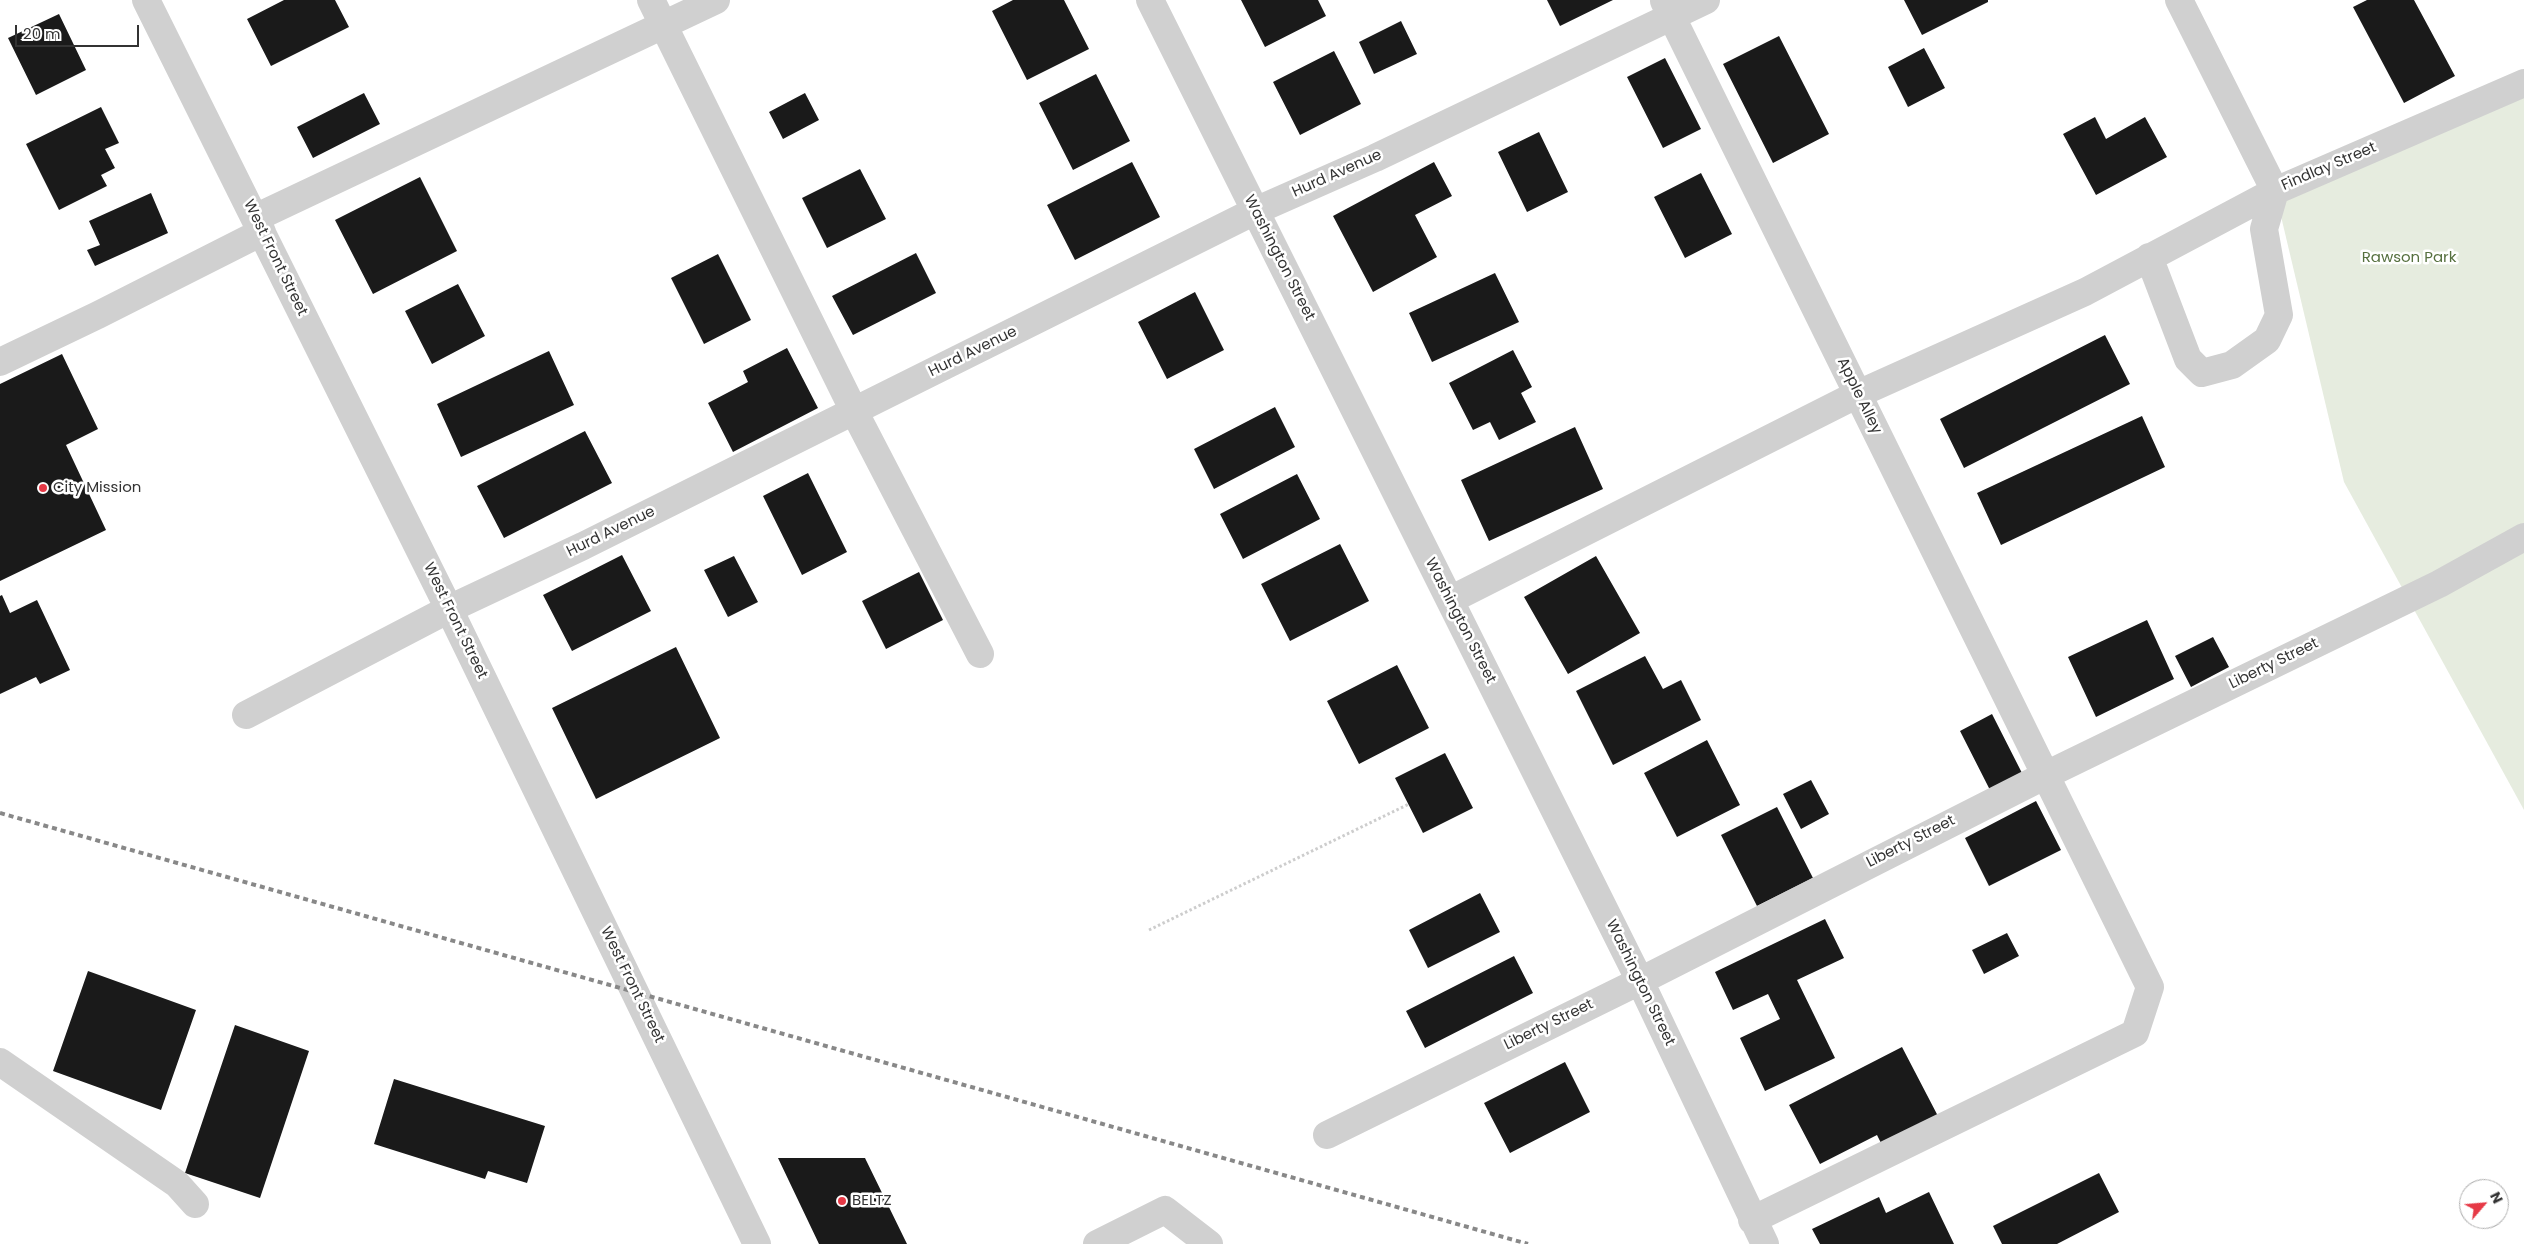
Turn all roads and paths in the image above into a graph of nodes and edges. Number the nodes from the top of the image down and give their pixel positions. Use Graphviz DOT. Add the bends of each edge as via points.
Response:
graph roads {
  1 [pos="146,0"];
  2 [pos="651,0"];
  3 [pos="716,0"];
  4 [pos="1150,0"];
  5 [pos="1706,0"];
  6 [pos="2180,0"];
  7 [pos="1667,8"];
  8 [pos="664,26"];
  9 [pos="2524,83"];
  10 [pos="2275,191"];
  11 [pos="1255,211"];
  12 [pos="258,225"];
  13 [pos="2149,257"];
  14 [pos="0,362"];
  15 [pos="1858,394"];
  16 [pos="854,411"];
  17 [pos="2524,537"];
  18 [pos="1450,600"];
  19 [pos="449,609"];
  20 [pos="980,654"];
  21 [pos="246,715"];
  22 [pos="2046,775"];
  23 [pos="1409,804"];
  24 [pos="1149,930"];
  25 [pos="1640,981"];
  26 [pos="0,1062"];
  27 [pos="1326,1135"];
  28 [pos="195,1204"];
  29 [pos="1752,1220"];
  30 [pos="758,1244"];
  31 [pos="1097,1244"];
  32 [pos="1209,1244"];
  33 [pos="1765,1244"];
  1 -- 12 [label="street, West Front Street"];
  2 -- 8 [label="street"];
  3 -- 8 [label="street"];
  4 -- 11 [label="street, Washington Street"];
  5 -- 7 [label="street, Hurd Avenue"];
  6 -- 10 [label="street, Findlay Street"];
  7 -- 11 [label="street, Hurd Avenue" via="1375,158"];
  7 -- 15 [label="street, Apple Alley"];
  8 -- 12 [label="street"];
  8 -- 16 [label="street"];
  9 -- 10 [label="street, Findlay Street"];
  10 -- 13 [label="street"];
  10 -- 13 [label="street" via="2264,229 2279,315 2267,340 2232,365 2202,373 2188,359"];
  11 -- 16 [label="street, Hurd Avenue"];
  11 -- 18 [label="street, Washington Street"];
  12 -- 14 [label="street" via="98,315"];
  12 -- 19 [label="street, West Front Street"];
  13 -- 15 [label="street" via="2085,292"];
  15 -- 18 [label="street"];
  15 -- 22 [label="street, Apple Alley"];
  16 -- 19 [label="street, Hurd Avenue"];
  16 -- 20 [label="street"];
  17 -- 22 [label="street, Liberty Street" via="2497,554"];
  18 -- 25 [label="street, Washington Street"];
  19 -- 21 [label="street, Hurd Avenue"];
  19 -- 30 [label="street, West Front Street"];
  22 -- 25 [label="street, Liberty Street"];
  22 -- 29 [label="street, Apple Alley" via="2150,987 2135,1033"];
  23 -- 24 [label="path"];
  25 -- 27 [label="street, Liberty Street"];
  25 -- 29 [label="street, Washington Street"];
  26 -- 28 [label="street" via="178,1184"];
  29 -- 33 [label="street, Washington Street"];
  31 -- 32 [label="street" via="1165,1210"];
}
